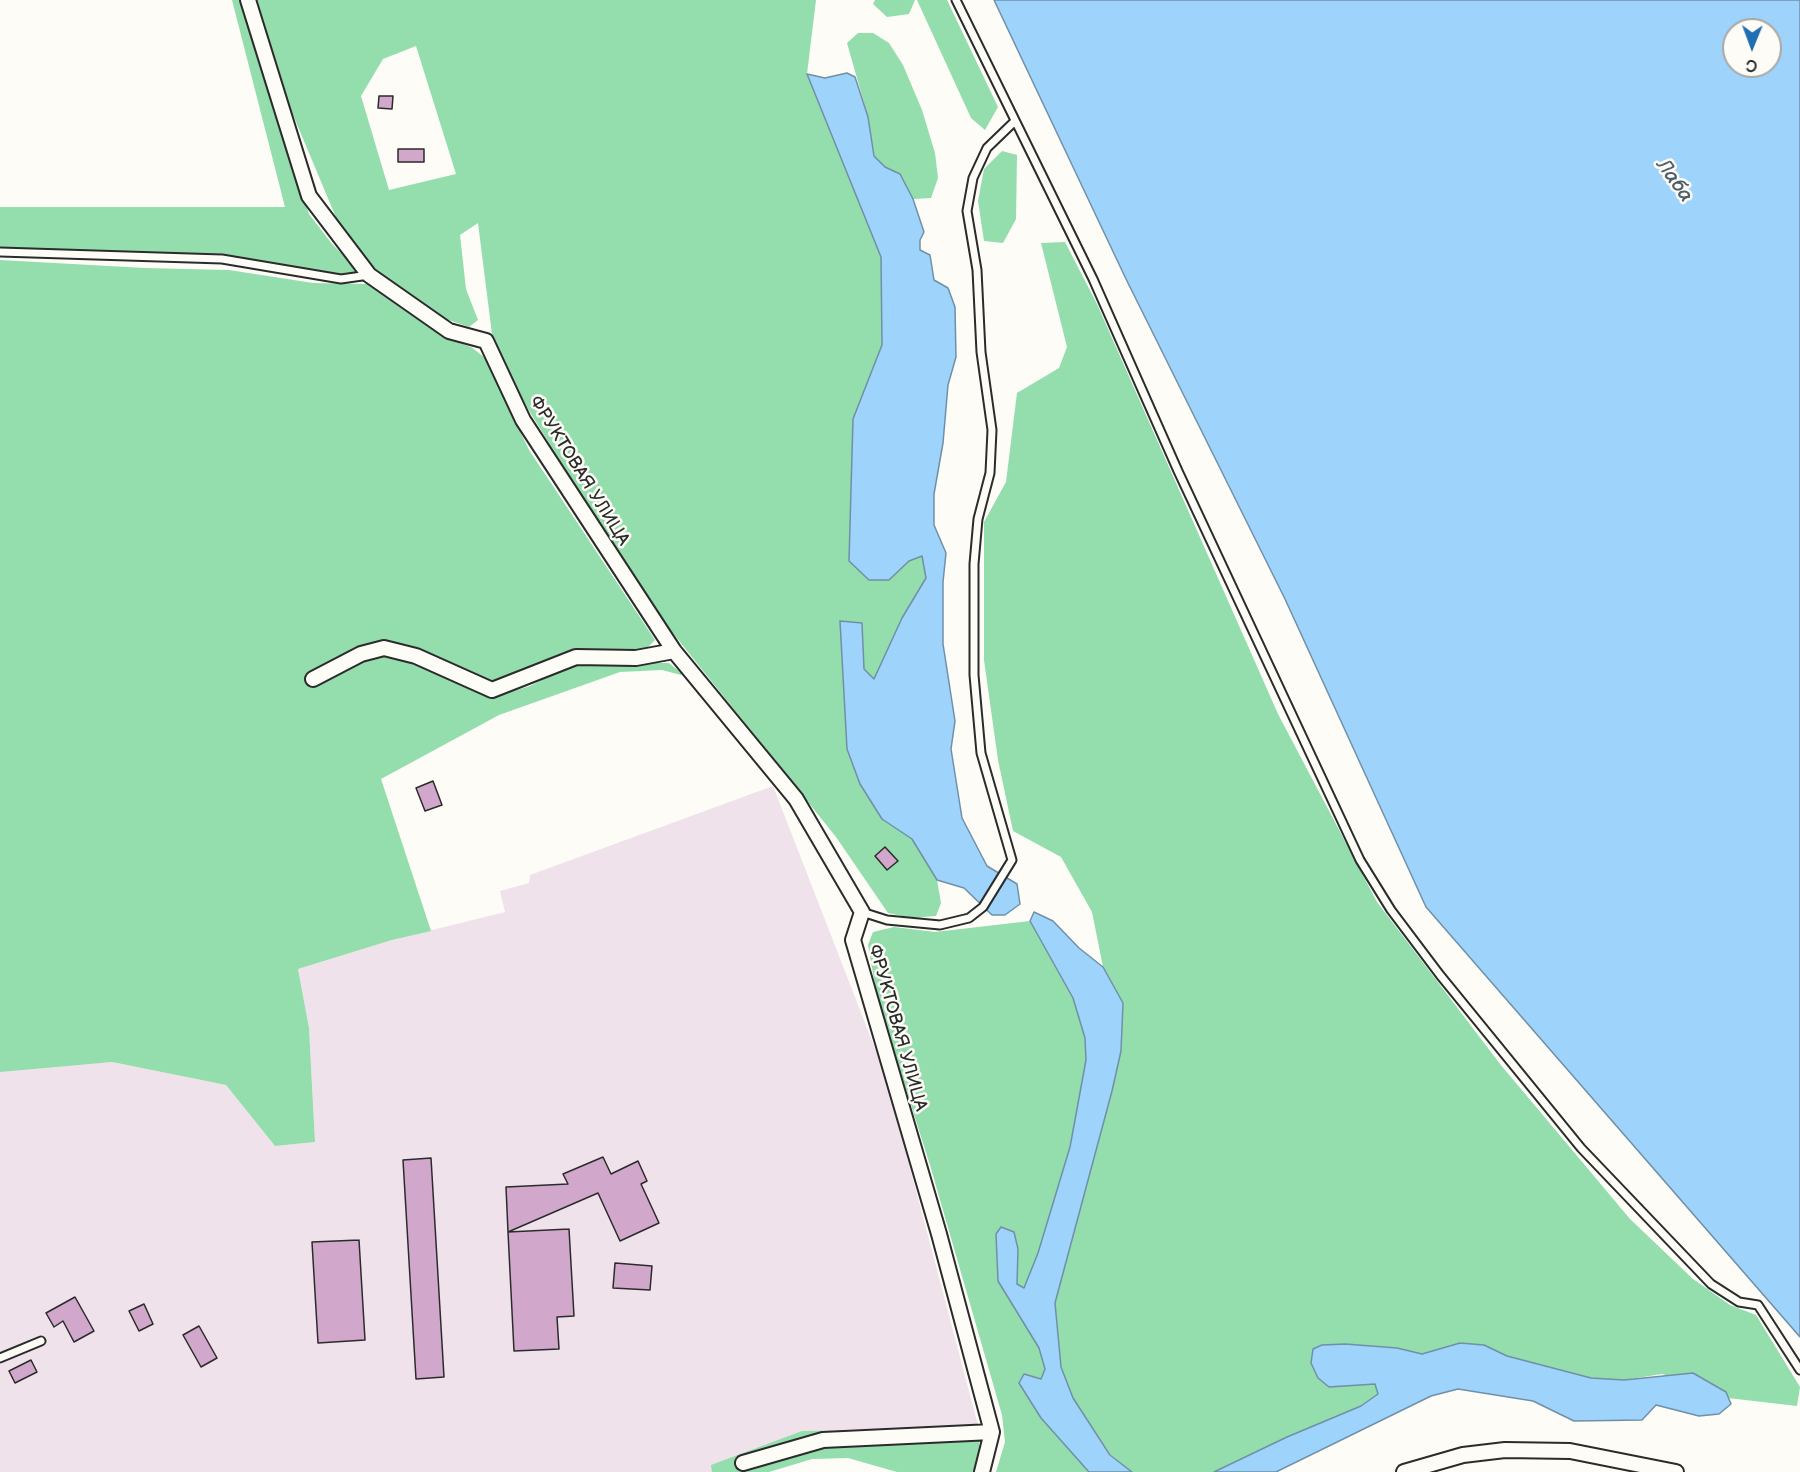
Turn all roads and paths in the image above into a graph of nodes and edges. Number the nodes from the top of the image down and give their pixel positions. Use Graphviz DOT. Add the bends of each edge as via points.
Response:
graph roads {
  1 [pos="248,0"];
  2 [pos="956,0"];
  3 [pos="1015,120"];
  4 [pos="0,252"];
  5 [pos="369,275"];
  6 [pos="674,651"];
  7 [pos="313,679"];
  8 [pos="862,912"];
  9 [pos="41,1341"];
  10 [pos="0,1358"];
  11 [pos="1800,1370"];
  12 [pos="992,1431"];
  13 [pos="743,1463"];
  14 [pos="982,1472"];
  15 [pos="1404,1472"];
  16 [pos="1676,1472"];
  1 -- 5 [label="street, ФРУКТОВАЯ УЛИЦА" via="309,196"];
  2 -- 3 [label="lane"];
  3 -- 8 [label="lane" via="987,148 973,178 967,211 977,270 981,352 992,430 990,473 978,519 974,564 974,675 981,753 1012,860 983,907 969,918 940,925 887,920"];
  3 -- 11 [label="lane" via="1093,279 1359,860 1440,975 1581,1148 1712,1284 1739,1302 1758,1305"];
  4 -- 5 [label="lane" via="222,259 341,279"];
  5 -- 6 [label="street, ФРУКТОВАЯ УЛИЦА" via="449,331 486,341 522,420"];
  6 -- 7 [label="street" via="636,658 576,657 492,690 416,656 384,648 361,654"];
  6 -- 8 [label="street, ФРУКТОВАЯ УЛИЦА" via="796,799"];
  8 -- 12 [label="street, ФРУКТОВАЯ УЛИЦА" via="853,940"];
  9 -- 10 [label="lane"];
  12 -- 13 [label="street" via="823,1440"];
  12 -- 14 [label="street, ФРУКТОВАЯ УЛИЦА"];
  15 -- 16 [label="street" via="1463,1455 1504,1450 1570,1451"];
}
